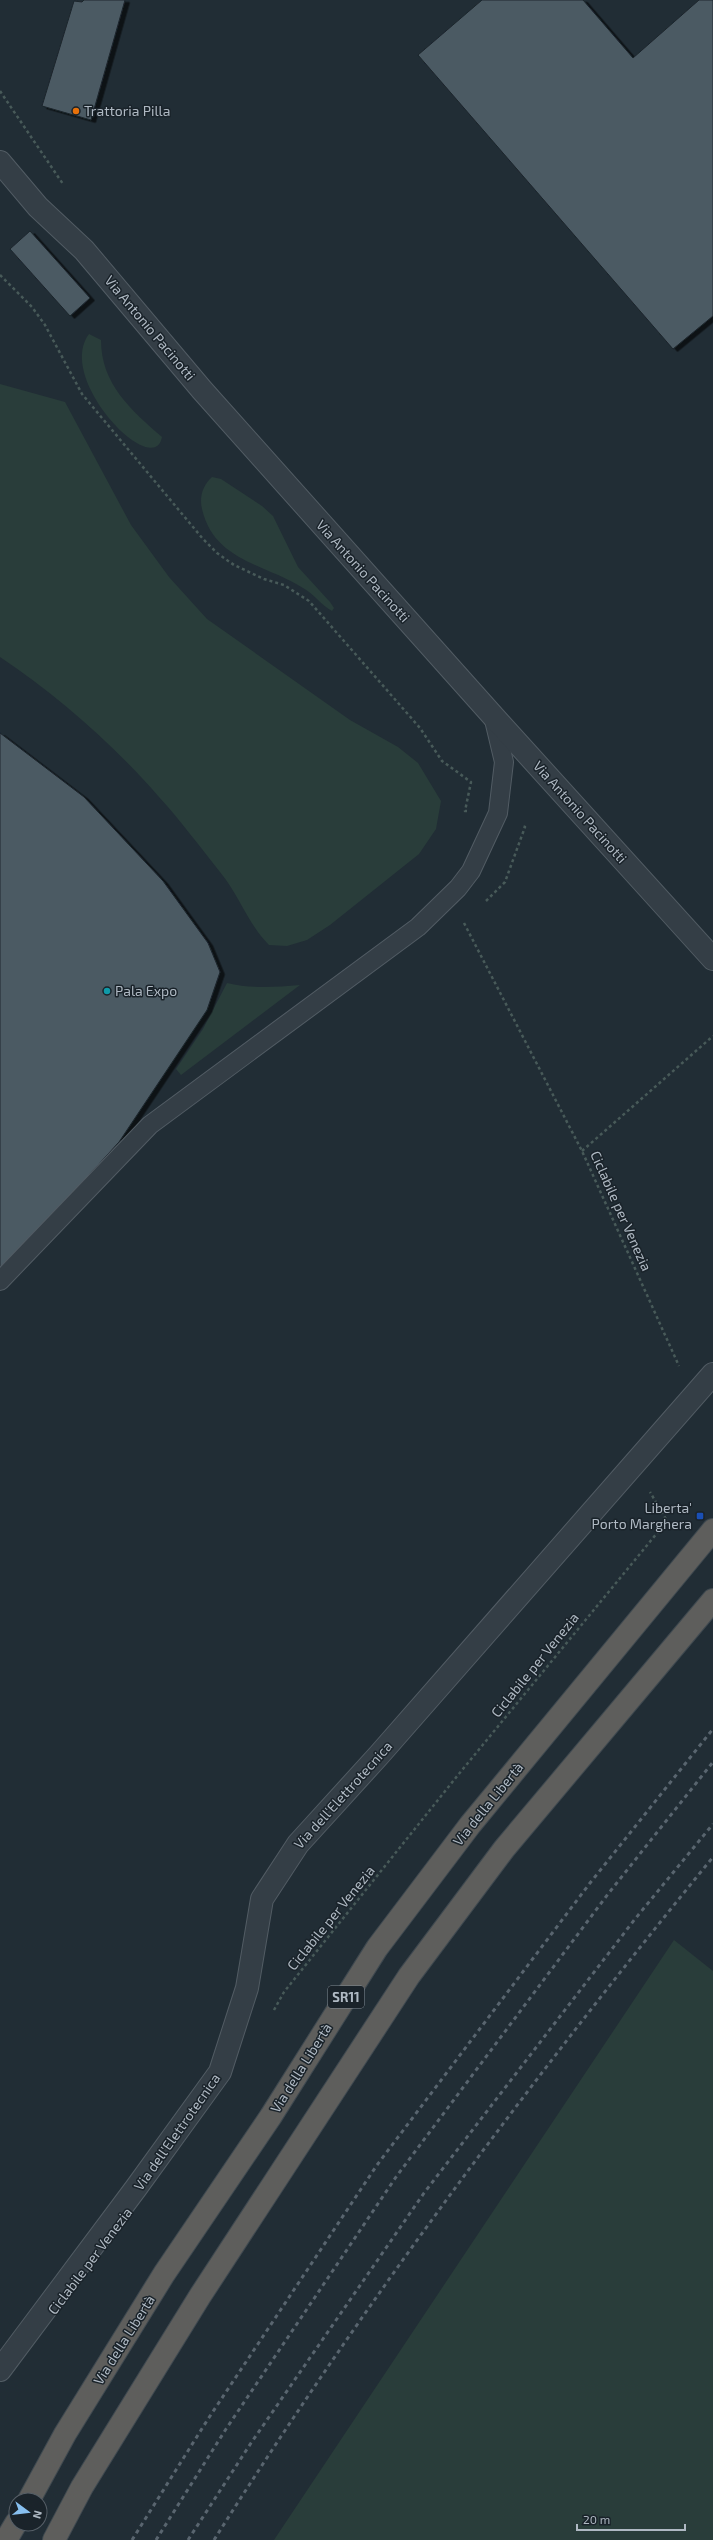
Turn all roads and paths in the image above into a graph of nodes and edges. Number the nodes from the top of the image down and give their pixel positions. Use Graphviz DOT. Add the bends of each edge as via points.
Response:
graph roads {
  1 [pos="0,91"];
  2 [pos="0,162"];
  3 [pos="8,179"];
  4 [pos="63,184"];
  5 [pos="0,274"];
  6 [pos="492,716"];
  7 [pos="496,820"];
  8 [pos="484,902"];
  9 [pos="469,918"];
  10 [pos="713,959"];
  11 [pos="713,1036"];
  12 [pos="582,1151"];
  13 [pos="0,1281"];
  14 [pos="682,1373"];
  15 [pos="713,1374"];
  16 [pos="634,1466"];
  17 [pos="713,1530"];
  18 [pos="713,1600"];
  19 [pos="272,2012"];
  20 [pos="0,2370"];
  21 [pos="32,2492"];
  22 [pos="54,2540"];
  1 -- 4 [label="path"];
  2 -- 3 [label="street, Via Antonio Pacinotti"];
  3 -- 6 [label="street, Via Antonio Pacinotti" via="84,250 202,390"];
  5 -- 7 [label="path" via="32,307 45,325 82,394 203,539 234,565 284,585 309,601 420,728 442,761 471,782 465,810"];
  6 -- 7 [label="lane" via="504,762"];
  6 -- 10 [label="street, Via Antonio Pacinotti"];
  7 -- 8 [label="path" via="526,827 505,882"];
  7 -- 13 [label="lane" via="471,871 458,888 418,927 150,1125"];
  9 -- 12 [label="path" via="464,923"];
  11 -- 12 [label="path, Ciclabile per Venezia"];
  12 -- 14 [label="path, Ciclabile per Venezia"];
  15 -- 16 [label="street, Via dell'Elettrotecnica"];
  16 -- 19 [label="path, Ciclabile per Venezia" via="667,1521 284,1992"];
  16 -- 20 [label="street, Via dell'Elettrotecnica" via="298,1844 262,1899 247,1988 220,2072"];
  17 -- 21 [label="highway, Via della Libertà / SR11" via="470,1825 377,1948 271,2116 164,2274 65,2434"];
  18 -- 22 [label="highway, SR11" via="504,1849 409,1976 200,2296 82,2487"];
}
